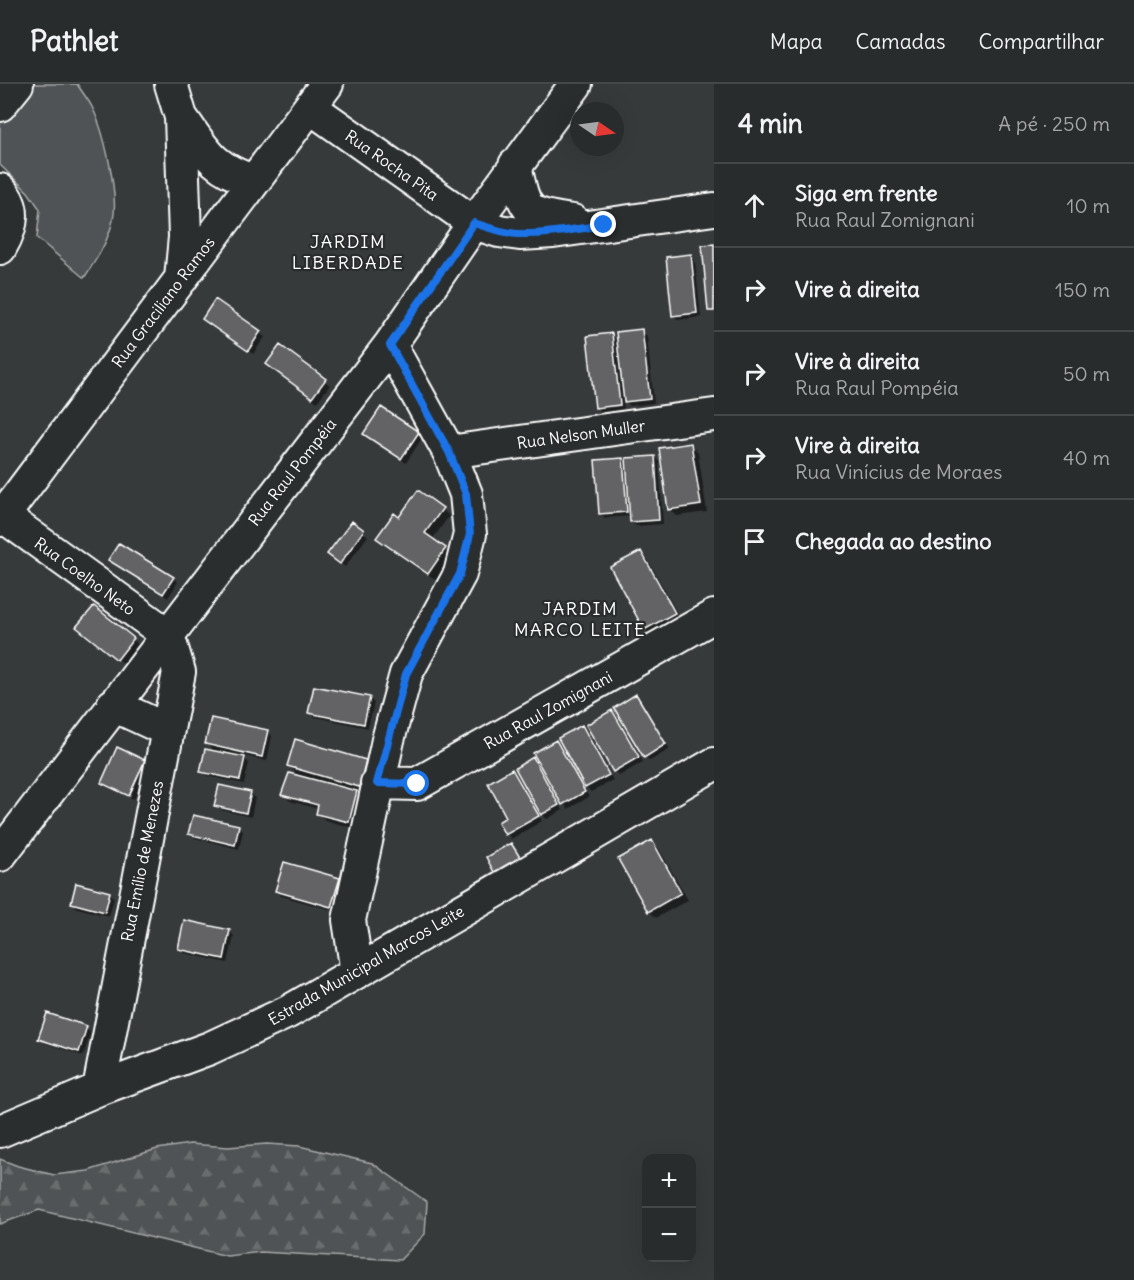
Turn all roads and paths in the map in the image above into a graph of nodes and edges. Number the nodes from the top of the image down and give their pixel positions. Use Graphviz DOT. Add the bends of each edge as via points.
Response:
graph roads {
  1 [pos="17,84"];
  2 [pos="171,84"];
  3 [pos="576,84"];
  4 [pos="318,95"];
  5 [pos="0,105"];
  6 [pos="182,117"];
  7 [pos="515,165"];
  8 [pos="253,182"];
  9 [pos="0,190"];
  10 [pos="714,209"];
  11 [pos="474,223"];
  12 [pos="604,225"];
  13 [pos="0,248"];
  14 [pos="181,279"];
  15 [pos="390,345"];
  16 [pos="714,415"];
  17 [pos="449,452"];
  18 [pos="1,518"];
  19 [pos="714,616"];
  20 [pos="168,635"];
  21 [pos="113,705"];
  22 [pos="167,730"];
  23 [pos="714,764"];
  24 [pos="377,783"];
  25 [pos="0,855"];
  26 [pos="357,972"];
  27 [pos="99,1089"];
  28 [pos="0,1131"];
  1 -- 5 [label="street"];
  2 -- 6 [label="street"];
  3 -- 7 [label="street, Rua Raul Pompéia"];
  4 -- 8 [label="street, Rua Graciliano Ramos"];
  4 -- 11 [label="street, Rua Rocha Pita"];
  6 -- 8 [label="street" via="220,167"];
  6 -- 14 [label="street" via="185,237"];
  7 -- 11 [label="street, Rua Raul Pompéia"];
  7 -- 12 [label="street" via="522,197 538,215"];
  8 -- 14 [label="street, Rua Graciliano Ramos"];
  9 -- 13 [label="street" via="12,211 10,227"];
  10 -- 12 [label="street, Rua Rocha Pita"];
  11 -- 12 [label="street, Rua Rocha Pita" via="520,234"];
  11 -- 15 [label="street, Rua Raul Pompéia"];
  14 -- 18 [label="street, Rua Graciliano Ramos"];
  15 -- 17 [label="street"];
  15 -- 20 [label="street, Rua Raul Pompéia"];
  16 -- 17 [label="street, Rua Nelson Muller"];
  17 -- 24 [label="street" via="466,494 470,534 460,574 406,674"];
  18 -- 20 [label="street, Rua Coelho Neto"];
  19 -- 24 [label="street, Rua Raul Zomignani" via="417,784"];
  20 -- 21 [label="street, Rua Raul Pompéia"];
  20 -- 22 [label="street, Rua Emílio de Menezes" via="179,672"];
  21 -- 22 [label="street"];
  21 -- 25 [label="street, Rua Raul Pompéia"];
  22 -- 27 [label="street, Rua Emílio de Menezes"];
  23 -- 26 [label="street, Estrada Municipal Marcos Leite"];
  24 -- 26 [label="street" via="349,920"];
  26 -- 27 [label="street, Estrada Municipal Marcos Leite" via="288,1012 210,1048"];
  27 -- 28 [label="street, Estrada Municipal Marcos Leite"];
}
